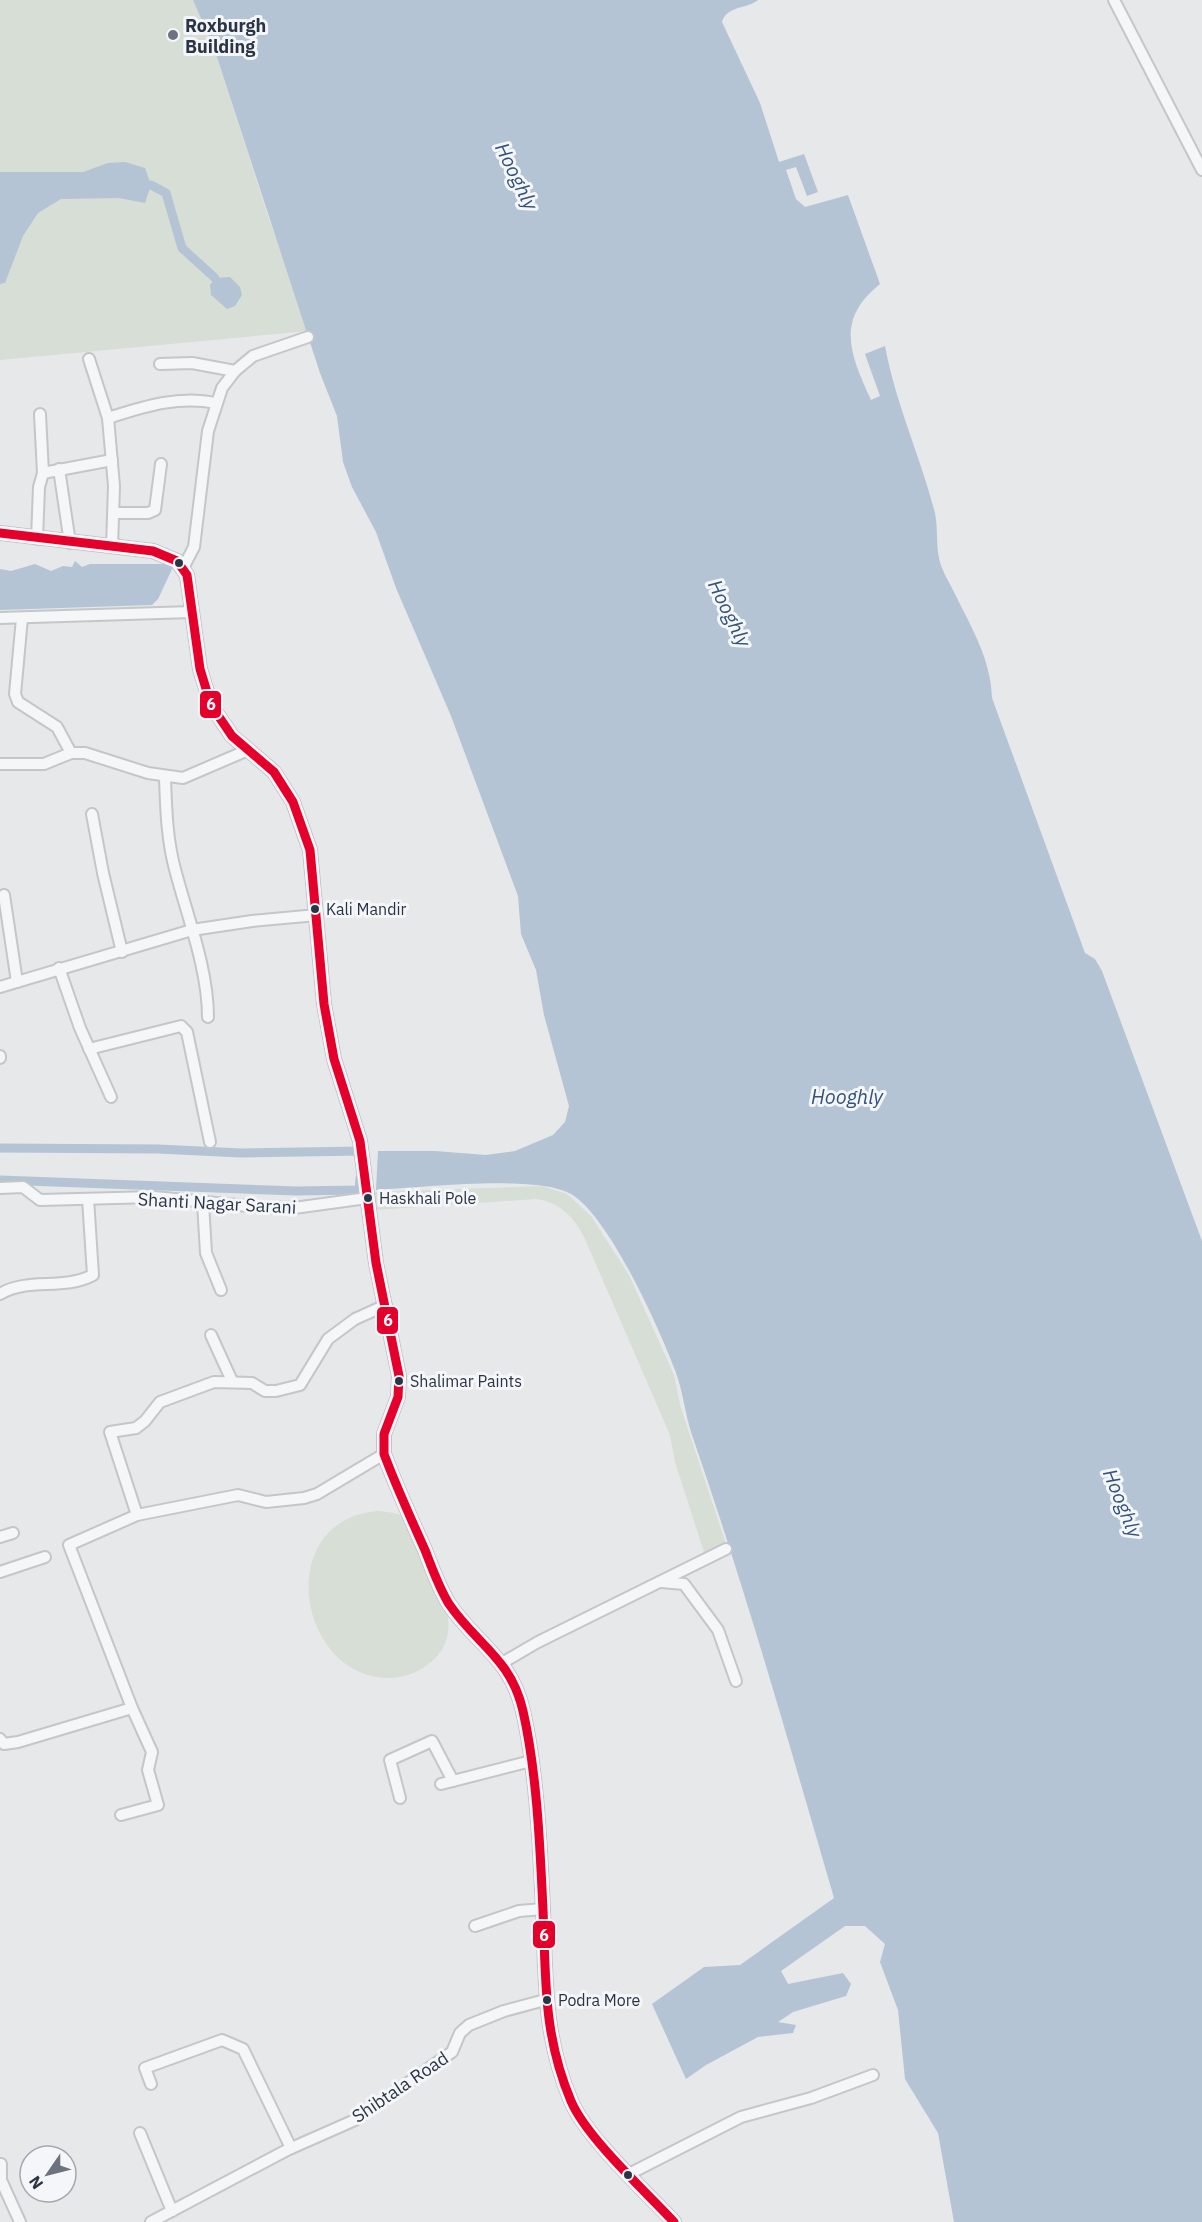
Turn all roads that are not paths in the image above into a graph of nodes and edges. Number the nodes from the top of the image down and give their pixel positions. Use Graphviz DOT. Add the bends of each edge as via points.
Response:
graph roads {
  1 [pos="1114,0"];
  2 [pos="1202,170"];
  3 [pos="308,337"];
  4 [pos="89,359"];
  5 [pos="160,364"];
  6 [pos="235,371"];
  7 [pos="216,403"];
  8 [pos="40,414"];
  9 [pos="108,418"];
  10 [pos="112,460"];
  11 [pos="161,464"];
  12 [pos="59,469"];
  13 [pos="43,472"];
  14 [pos="114,513"];
  15 [pos="0,534"];
  16 [pos="37,539"];
  17 [pos="70,543"];
  18 [pos="112,547"];
  19 [pos="183,568"];
  20 [pos="192,612"];
  21 [pos="0,618"];
  22 [pos="22,618"];
  23 [pos="248,750"];
  24 [pos="71,753"];
  25 [pos="0,764"];
  26 [pos="165,777"];
  27 [pos="92,814"];
  28 [pos="4,895"];
  29 [pos="3,914"];
  30 [pos="317,915"];
  31 [pos="192,930"];
  32 [pos="122,952"];
  33 [pos="59,968"];
  34 [pos="17,982"];
  35 [pos="0,987"];
  36 [pos="208,1017"];
  37 [pos="89,1049"];
  38 [pos="111,1097"];
  39 [pos="210,1142"];
  40 [pos="0,1188"];
  41 [pos="367,1195"];
  42 [pos="88,1198"];
  43 [pos="204,1203"];
  44 [pos="221,1290"];
  45 [pos="0,1294"];
  46 [pos="386,1305"];
  47 [pos="211,1335"];
  48 [pos="232,1381"];
  49 [pos="384,1454"];
  50 [pos="137,1515"];
  51 [pos="13,1533"];
  52 [pos="0,1537"];
  53 [pos="726,1549"];
  54 [pos="45,1557"];
  55 [pos="0,1572"];
  56 [pos="660,1582"];
  57 [pos="502,1663"];
  58 [pos="736,1681"];
  59 [pos="132,1708"];
  60 [pos="0,1739"];
  61 [pos="531,1761"];
  62 [pos="453,1781"];
  63 [pos="441,1784"];
  64 [pos="400,1798"];
  65 [pos="121,1815"];
  66 [pos="543,1909"];
  67 [pos="476,1926"];
  68 [pos="545,2000"];
  69 [pos="873,2075"];
  70 [pos="151,2084"];
  71 [pos="140,2133"];
  72 [pos="291,2148"];
  73 [pos="1,2164"];
  74 [pos="629,2174"];
  75 [pos="172,2211"];
  76 [pos="20,2222"];
  77 [pos="151,2222"];
  78 [pos="674,2222"];
  1 -- 2 [label="street"];
  3 -- 6 [label="street" via="253,356"];
  4 -- 9 [label="street"];
  5 -- 6 [label="street" via="192,363"];
  6 -- 7 [label="street"];
  7 -- 9 [label="street" via="191,399 158,403"];
  7 -- 19 [label="street" via="208,432 194,547"];
  8 -- 13 [label="street"];
  9 -- 10 [label="street"];
  10 -- 12 [label="street"];
  10 -- 14 [label="street"];
  11 -- 14 [label="street" via="155,510"];
  12 -- 13 [label="street"];
  12 -- 17 [label="street"];
  13 -- 16 [label="street" via="39,479"];
  14 -- 18 [label="street"];
  15 -- 16 [label="main road"];
  16 -- 17 [label="main road"];
  17 -- 18 [label="main road"];
  18 -- 19 [label="main road" via="166,554"];
  19 -- 20 [label="main road"];
  20 -- 22 [label="street"];
  20 -- 23 [label="main road" via="200,669 211,705 231,736"];
  21 -- 22 [label="street"];
  22 -- 24 [label="street" via="15,694 18,702 57,727"];
  23 -- 26 [label="street" via="193,775"];
  23 -- 30 [label="main road" via="274,772 293,802 310,850"];
  24 -- 25 [label="street" via="44,764"];
  24 -- 26 [label="street" via="84,753"];
  26 -- 31 [label="street" via="166,820"];
  27 -- 32 [label="street"];
  28 -- 29 [label="street"];
  29 -- 34 [label="street"];
  30 -- 31 [label="street"];
  30 -- 41 [label="main road" via="334,1059 360,1141"];
  31 -- 32 [label="street"];
  31 -- 36 [label="street"];
  32 -- 33 [label="street"];
  33 -- 34 [label="street"];
  33 -- 37 [label="street"];
  34 -- 35 [label="street"];
  37 -- 38 [label="street"];
  37 -- 39 [label="street" via="180,1026 187,1032"];
  40 -- 42 [label="street, Shanti Nagar Sarani" via="23,1187 40,1200"];
  41 -- 43 [label="street, Shanti Nagar Sarani" via="294,1208"];
  41 -- 46 [label="main road"];
  42 -- 43 [label="street, Shanti Nagar Sarani" via="154,1197"];
  42 -- 45 [label="street" via="93,1275 77,1283 26,1286"];
  43 -- 44 [label="street" via="206,1252"];
  46 -- 48 [label="street" via="355,1319 327,1339 300,1385 265,1391 252,1383"];
  46 -- 49 [label="main road" via="396,1350 399,1391 384,1434"];
  47 -- 48 [label="street"];
  48 -- 50 [label="street" via="214,1382 172,1396 160,1402 136,1428 110,1432"];
  49 -- 50 [label="street" via="304,1498 266,1502 238,1495"];
  49 -- 57 [label="main road" via="448,1603"];
  50 -- 59 [label="street" via="69,1545"];
  51 -- 52 [label="street"];
  53 -- 56 [label="street"];
  54 -- 55 [label="street"];
  56 -- 57 [label="street"];
  56 -- 58 [label="street" via="684,1584 718,1630"];
  57 -- 61 [label="main road" via="523,1711"];
  59 -- 60 [label="street" via="18,1742 4,1744"];
  59 -- 65 [label="street" via="152,1752 148,1770 158,1805"];
  61 -- 62 [label="street"];
  61 -- 66 [label="main road"];
  62 -- 63 [label="street"];
  62 -- 64 [label="street" via="432,1742 390,1760"];
  66 -- 67 [label="street" via="519,1911"];
  66 -- 68 [label="main road"];
  68 -- 72 [label="street, Shibtala Road" via="469,2025 460,2033 452,2052 355,2120"];
  68 -- 74 [label="main road" via="551,2036 572,2103"];
  69 -- 74 [label="street" via="811,2098 741,2117"];
  70 -- 72 [label="street" via="145,2068 222,2040 243,2049"];
  71 -- 75 [label="street"];
  72 -- 75 [label="street, Shibtala Road"];
  73 -- 76 [label="street" via="1,2180"];
  74 -- 78 [label="main road"];
  75 -- 77 [label="street, Shibtala Road"];
}
